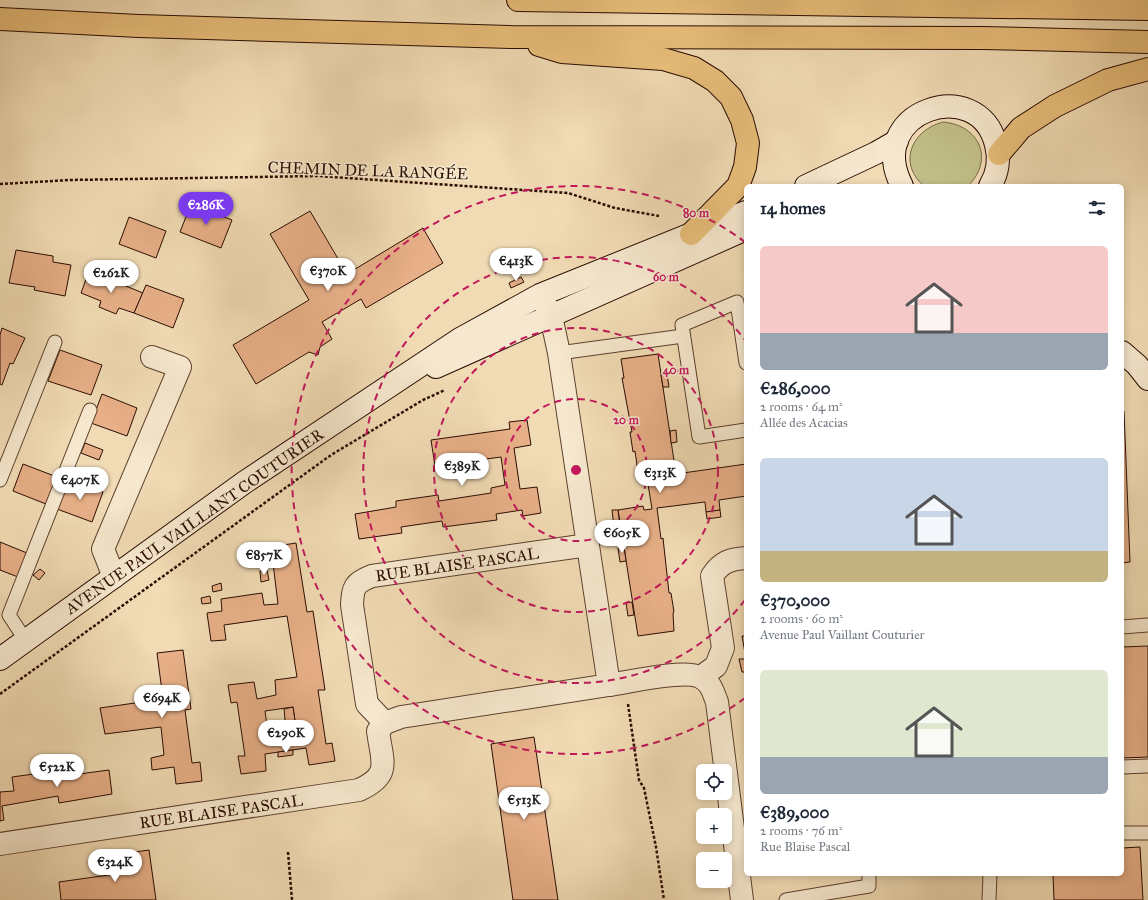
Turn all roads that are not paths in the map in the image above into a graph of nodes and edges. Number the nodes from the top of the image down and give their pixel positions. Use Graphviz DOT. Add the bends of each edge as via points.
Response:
graph roads {
  1 [pos="518,0"];
  2 [pos="1148,9"];
  3 [pos="0,19"];
  4 [pos="510,37"];
  5 [pos="1148,42"];
  6 [pos="1148,69"];
  7 [pos="897,141"];
  8 [pos="999,154"];
  9 [pos="810,184"];
  10 [pos="901,184"];
  11 [pos="991,184"];
  12 [pos="744,213"];
  13 [pos="744,230"];
  14 [pos="691,234"];
  15 [pos="540,295"];
  16 [pos="551,316"];
  17 [pos="683,336"];
  18 [pos="55,342"];
  19 [pos="744,349"];
  20 [pos="559,353"];
  21 [pos="1124,354"];
  22 [pos="152,357"];
  23 [pos="1147,375"];
  24 [pos="390,385"];
  25 [pos="90,410"];
  26 [pos="744,430"];
  27 [pos="0,480"];
  28 [pos="588,545"];
  29 [pos="744,558"];
  30 [pos="114,577"];
  31 [pos="1148,625"];
  32 [pos="1124,627"];
  33 [pos="26,641"];
  34 [pos="0,659"];
  35 [pos="701,677"];
  36 [pos="609,685"];
  37 [pos="386,723"];
  38 [pos="1148,766"];
  39 [pos="1124,767"];
  40 [pos="1148,832"];
  41 [pos="1124,833"];
  42 [pos="0,844"];
  43 [pos="869,876"];
  44 [pos="990,876"];
  45 [pos="742,900"];
  46 [pos="786,900"];
  47 [pos="989,900"];
  1 -- 2 [label="highway"];
  3 -- 4 [label="highway" via="139,26"];
  4 -- 5 [label="highway" via="982,38"];
  4 -- 14 [label="highway" via="562,52 663,59 694,68 715,81 731,97 742,120 748,143 745,167 738,186"];
  6 -- 8 [label="highway" via="1108,80 1055,106 1021,128"];
  7 -- 8 [label="street" via="906,125 919,113 936,107 953,106 970,112 984,122 994,137"];
  7 -- 9 [label="street" via="876,154"];
  7 -- 10 [label="street" via="894,158 896,174"];
  8 -- 11 [label="street" via="998,167"];
  12 -- 14 [label="street, AVENUE PAUL VAILLANT COUTURIER"];
  13 -- 16 [label="street, AVENUE PAUL VAILLANT COUTURIER"];
  14 -- 15 [label="street, AVENUE PAUL VAILLANT COUTURIER"];
  15 -- 16 [label="street"];
  15 -- 24 [label="street, AVENUE PAUL VAILLANT COUTURIER" via="460,340"];
  16 -- 20 [label="street"];
  16 -- 24 [label="street, AVENUE PAUL VAILLANT COUTURIER" via="469,354"];
  17 -- 19 [label="lane" via="682,325 737,302"];
  17 -- 20 [label="lane"];
  17 -- 26 [label="lane" via="699,438"];
  18 -- 27 [label="lane"];
  20 -- 28 [label="street"];
  21 -- 23 [label="street"];
  22 -- 30 [label="street" via="180,367 103,549"];
  24 -- 30 [label="street, AVENUE PAUL VAILLANT COUTURIER" via="246,482"];
  25 -- 33 [label="lane" via="9,615"];
  28 -- 36 [label="street"];
  28 -- 37 [label="street, RUE BLAISE PASCAL" via="372,576 359,581 353,590 352,605 367,704"];
  29 -- 35 [label="street" via="730,559 718,566 712,576 722,648 716,666"];
  30 -- 33 [label="street, AVENUE PAUL VAILLANT COUTURIER"];
  31 -- 32 [label="lane"];
  33 -- 34 [label="street, AVENUE PAUL VAILLANT COUTURIER"];
  35 -- 36 [label="street" via="686,674"];
  35 -- 45 [label="street" via="711,686 717,702"];
  36 -- 37 [label="street" via="400,717"];
  37 -- 42 [label="street, RUE BLAISE PASCAL" via="378,731 382,765 380,776 372,784 359,790"];
  38 -- 39 [label="lane"];
  40 -- 41 [label="lane"];
  43 -- 46 [label="lane" via="869,886"];
  44 -- 47 [label="lane"];
}
